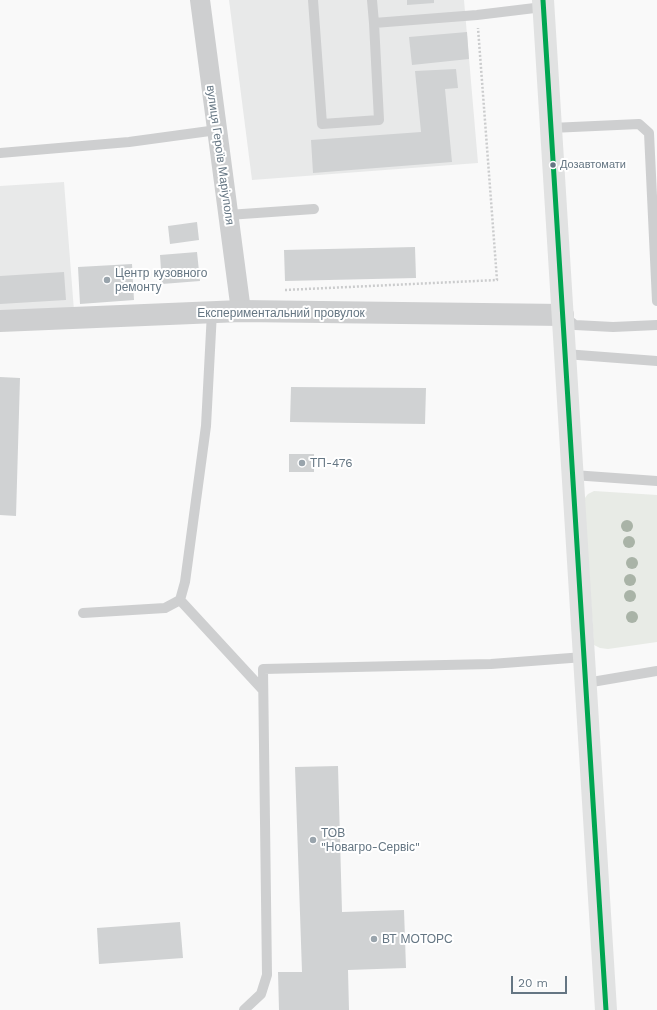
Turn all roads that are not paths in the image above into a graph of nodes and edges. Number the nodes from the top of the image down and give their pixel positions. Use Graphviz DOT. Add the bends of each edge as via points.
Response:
graph roads {
  1 [pos="200,0"];
  2 [pos="313,0"];
  3 [pos="372,0"];
  4 [pos="543,4"];
  5 [pos="374,24"];
  6 [pos="551,128"];
  7 [pos="217,130"];
  8 [pos="0,153"];
  9 [pos="314,209"];
  10 [pos="228,215"];
  11 [pos="657,301"];
  12 [pos="241,311"];
  13 [pos="212,312"];
  14 [pos="562,315"];
  15 [pos="0,321"];
  16 [pos="657,325"];
  17 [pos="565,354"];
  18 [pos="657,361"];
  19 [pos="573,475"];
  20 [pos="657,481"];
  21 [pos="180,600"];
  22 [pos="83,612"];
  23 [pos="584,657"];
  24 [pos="657,671"];
  25 [pos="586,682"];
  26 [pos="263,690"];
  27 [pos="244,1010"];
  28 [pos="606,1010"];
  1 -- 7 [label="street, вулиця Героїв Маріуполя"];
  2 -- 5 [label="lane" via="322,124 379,120"];
  3 -- 5 [label="lane"];
  4 -- 5 [label="lane" via="477,15"];
  4 -- 6 [label="main road"];
  6 -- 11 [label="lane" via="638,124 649,133"];
  6 -- 14 [label="main road"];
  7 -- 8 [label="lane" via="129,142"];
  7 -- 10 [label="street, вулиця Героїв Маріуполя"];
  9 -- 10 [label="lane"];
  10 -- 12 [label="street, вулиця Героїв Маріуполя"];
  12 -- 13 [label="street, Експериментальний провулок"];
  12 -- 14 [label="street, Експериментальний провулок"];
  13 -- 15 [label="street, Експериментальний провулок"];
  13 -- 21 [label="lane" via="206,426 185,582"];
  14 -- 16 [label="lane" via="575,325"];
  14 -- 17 [label="main road"];
  17 -- 18 [label="lane"];
  17 -- 19 [label="main road"];
  19 -- 20 [label="lane"];
  19 -- 23 [label="main road"];
  21 -- 22 [label="lane" via="165,608"];
  21 -- 26 [label="lane"];
  23 -- 25 [label="main road"];
  23 -- 26 [label="lane" via="491,664 263,669"];
  24 -- 25 [label="lane"];
  25 -- 28 [label="main road"];
  26 -- 27 [label="lane" via="267,975 261,994"];
}
